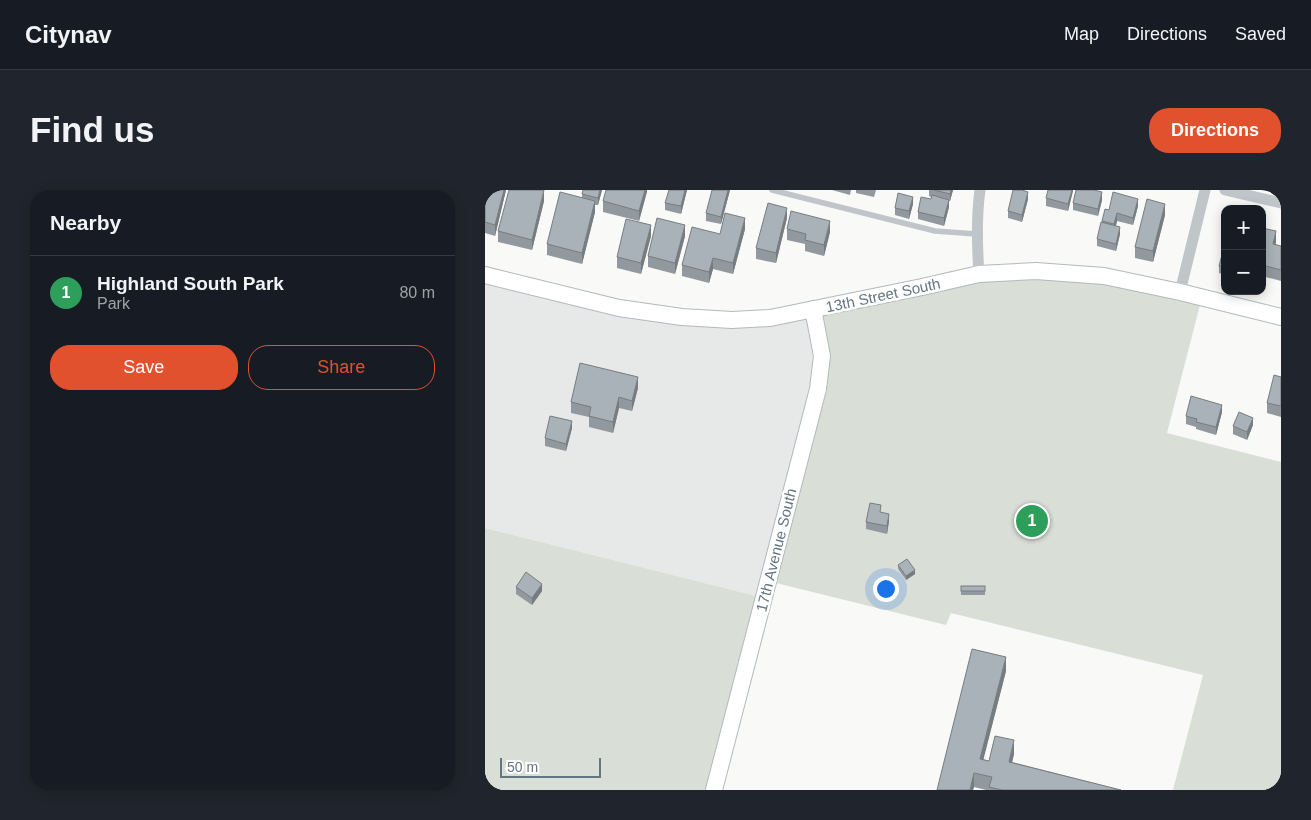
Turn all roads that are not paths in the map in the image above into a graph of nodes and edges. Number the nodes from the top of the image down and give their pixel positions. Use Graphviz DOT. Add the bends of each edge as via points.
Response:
graph roads {
  1 [pos="772,190"];
  2 [pos="980,190"];
  3 [pos="1205,190"];
  4 [pos="1225,190"];
  5 [pos="1268,195"];
  6 [pos="1281,203"];
  7 [pos="976,234"];
  8 [pos="979,274"];
  9 [pos="485,275"];
  10 [pos="1180,292"];
  11 [pos="813,309"];
  12 [pos="1281,317"];
  13 [pos="715,790"];
  1 -- 7 [label="lane" via="935,231"];
  2 -- 7 [label="street"];
  3 -- 10 [label="street"];
  4 -- 5 [label="street"];
  5 -- 6 [label="street"];
  7 -- 8 [label="street"];
  8 -- 10 [label="street, 13th Street South" via="1035,270 1104,276"];
  8 -- 11 [label="street, 13th Street South"];
  9 -- 11 [label="street, 13th Street South" via="619,308 682,317 770,318"];
  10 -- 12 [label="street, 13th Street South"];
  11 -- 13 [label="street, 17th Avenue South" via="822,356 818,389"];
}
